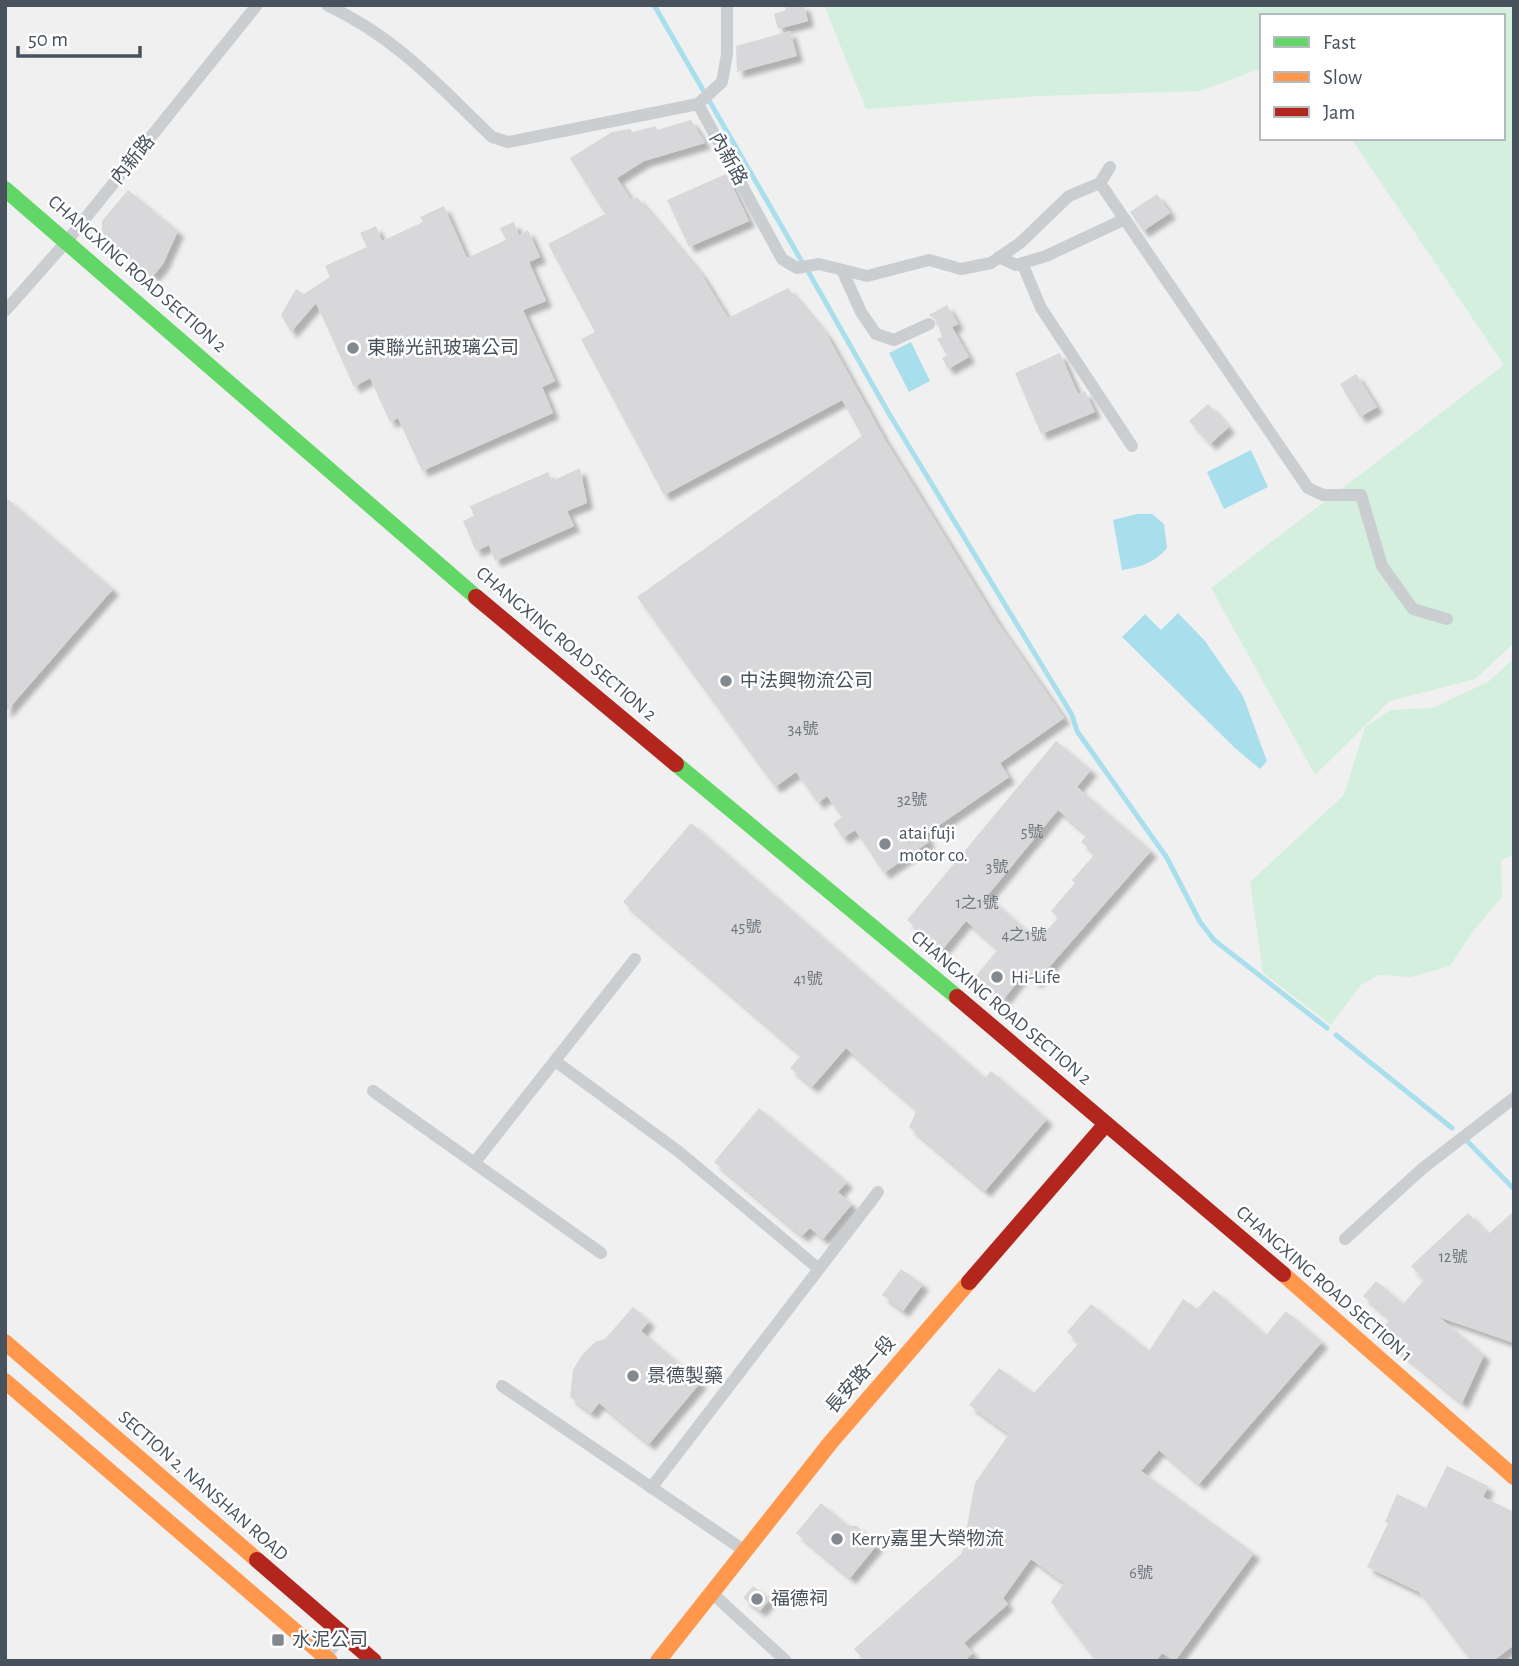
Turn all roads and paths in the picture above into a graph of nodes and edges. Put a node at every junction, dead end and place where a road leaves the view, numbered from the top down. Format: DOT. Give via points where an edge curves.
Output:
graph roads {
  1 [pos="257,5"];
  2 [pos="327,5"];
  3 [pos="727,5"];
  4 [pos="698,104"];
  5 [pos="1110,167"];
  6 [pos="1100,183"];
  7 [pos="5,189"];
  8 [pos="1125,219"];
  9 [pos="67,241"];
  10 [pos="999,257"];
  11 [pos="1022,263"];
  12 [pos="843,272"];
  13 [pos="5,311"];
  14 [pos="929,324"];
  15 [pos="1132,446"];
  16 [pos="1447,619"];
  17 [pos="635,959"];
  18 [pos="555,1060"];
  19 [pos="373,1091"];
  20 [pos="1514,1098"];
  21 [pos="1105,1125"];
  22 [pos="475,1162"];
  23 [pos="878,1192"];
  24 [pos="1345,1239"];
  25 [pos="601,1253"];
  26 [pos="819,1269"];
  27 [pos="5,1342"];
  28 [pos="5,1381"];
  29 [pos="502,1387"];
  30 [pos="1514,1477"];
  31 [pos="651,1488"];
  32 [pos="745,1551"];
  33 [pos="712,1593"];
  34 [pos="342,1634"];
  35 [pos="326,1660"];
  36 [pos="374,1661"];
  37 [pos="658,1661"];
  38 [pos="786,1661"];
  1 -- 9 [label="street, 內新路"];
  2 -- 4 [label="street" via="365,23 401,49 492,137 508,142"];
  3 -- 4 [label="street" via="722,82"];
  4 -- 12 [label="street, 內新路" via="782,259 797,268 819,264"];
  5 -- 6 [label="street"];
  6 -- 8 [label="street"];
  6 -- 10 [label="street, 內新路" via="1069,196"];
  7 -- 9 [label="street, CHANGXING ROAD SECTION 2"];
  8 -- 11 [label="street"];
  8 -- 16 [label="street" via="1308,488 1323,495 1361,495 1382,566 1413,609"];
  9 -- 13 [label="street, 內新路"];
  9 -- 21 [label="street, CHANGXING ROAD SECTION 2" via="512,628 933,975"];
  10 -- 11 [label="street"];
  10 -- 12 [label="street, 內新路" via="961,269 929,260 867,275"];
  11 -- 15 [label="street" via="1041,307"];
  12 -- 14 [label="street" via="876,334 894,340"];
  17 -- 18 [label="street"];
  18 -- 22 [label="street"];
  18 -- 26 [label="street" via="678,1151"];
  19 -- 22 [label="street"];
  20 -- 24 [label="street" via="1423,1168"];
  21 -- 30 [label="street, CHANGXING ROAD SECTION 1" via="1187,1190"];
  21 -- 32 [label="street, 長安路一段" via="831,1442"];
  22 -- 25 [label="street"];
  23 -- 26 [label="street"];
  26 -- 31 [label="street"];
  27 -- 34 [label="street, SECTION 2, NANSHAN ROAD"];
  28 -- 35 [label="street"];
  29 -- 31 [label="street"];
  31 -- 32 [label="street"];
  32 -- 33 [label="street, 長安路一段"];
  33 -- 37 [label="street, 長安路一段"];
  33 -- 38 [label="street"];
  34 -- 35 [label="street"];
  34 -- 36 [label="street, SECTION 2, NANSHAN ROAD"];
}
